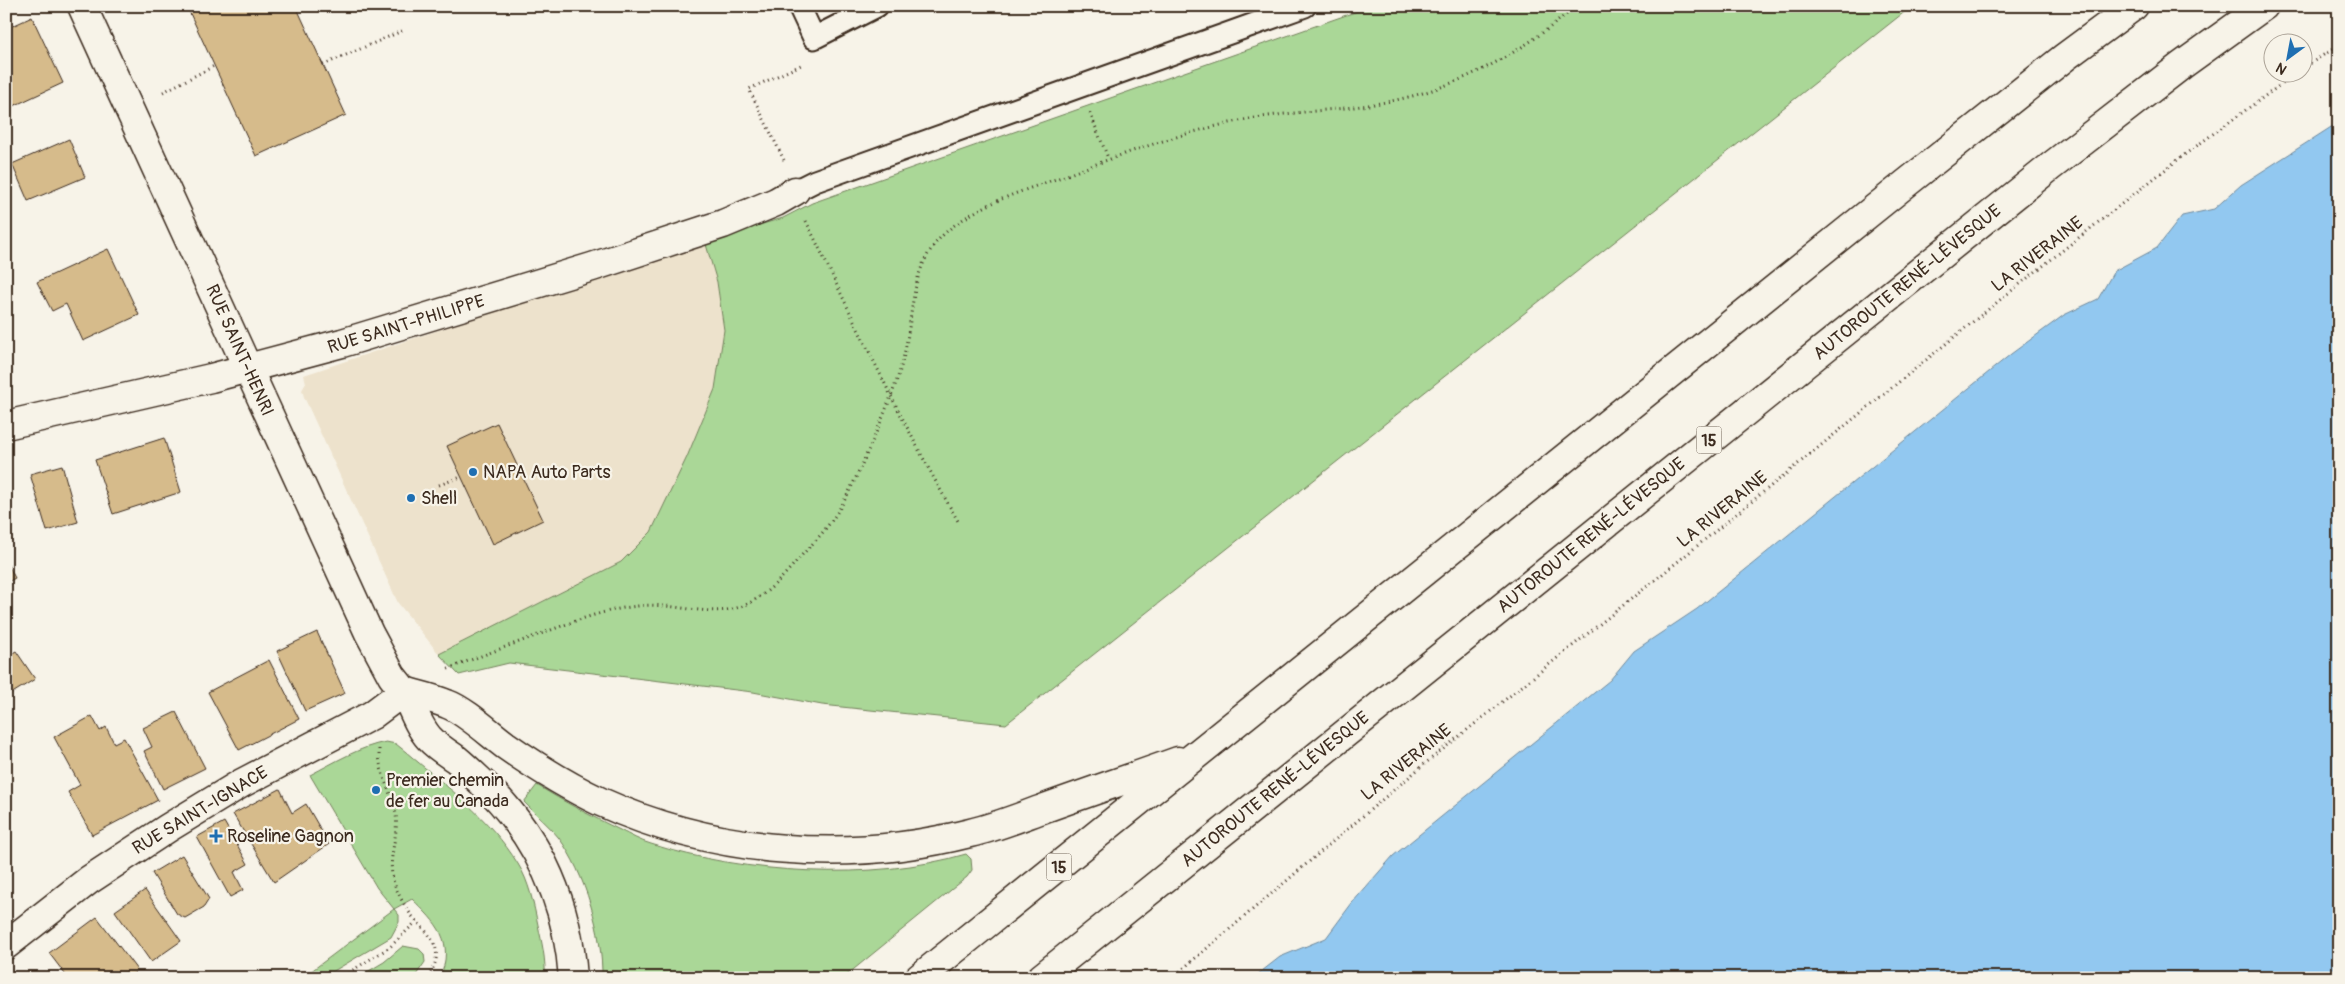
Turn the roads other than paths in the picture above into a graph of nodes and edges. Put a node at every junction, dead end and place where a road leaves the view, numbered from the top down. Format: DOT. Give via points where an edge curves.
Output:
graph roads {
  1 [pos="82,6"];
  2 [pos="799,6"];
  3 [pos="877,6"];
  4 [pos="1305,6"];
  5 [pos="2134,6"];
  6 [pos="2264,6"];
  7 [pos="795,191"];
  8 [pos="248,369"];
  9 [pos="6,425"];
  10 [pos="404,691"];
  11 [pos="1197,754"];
  12 [pos="6,945"];
  13 [pos="573,978"];
  14 [pos="920,978"];
  15 [pos="1041,978"];
  1 -- 8 [label="main road, RUE SAINT-HENRI"];
  2 -- 3 [label="lane" via="814,38"];
  4 -- 7 [label="lane" via="815,180"];
  5 -- 11 [label="main road, 15" via="1919,173"];
  6 -- 15 [label="main road, AUTOROUTE RENÉ-LÉVESQUE / 15" via="2050,167"];
  7 -- 8 [label="main road, RUE SAINT-PHILIPPE" via="723,224 592,267"];
  8 -- 9 [label="main road, RUE SAINT-PHILIPPE"];
  8 -- 10 [label="main road, RUE SAINT-HENRI" via="369,633 392,676"];
  10 -- 11 [label="main road" via="449,704 535,766 627,813 702,836 784,849 866,850 971,833"];
  10 -- 12 [label="main road, RUE SAINT-IGNACE" via="372,714 242,783 176,823 89,880"];
  10 -- 13 [label="main road, RUE SAINT-HENRI" via="428,738 462,764 509,811 538,852 563,913"];
  11 -- 14 [label="main road, 15"];
}
